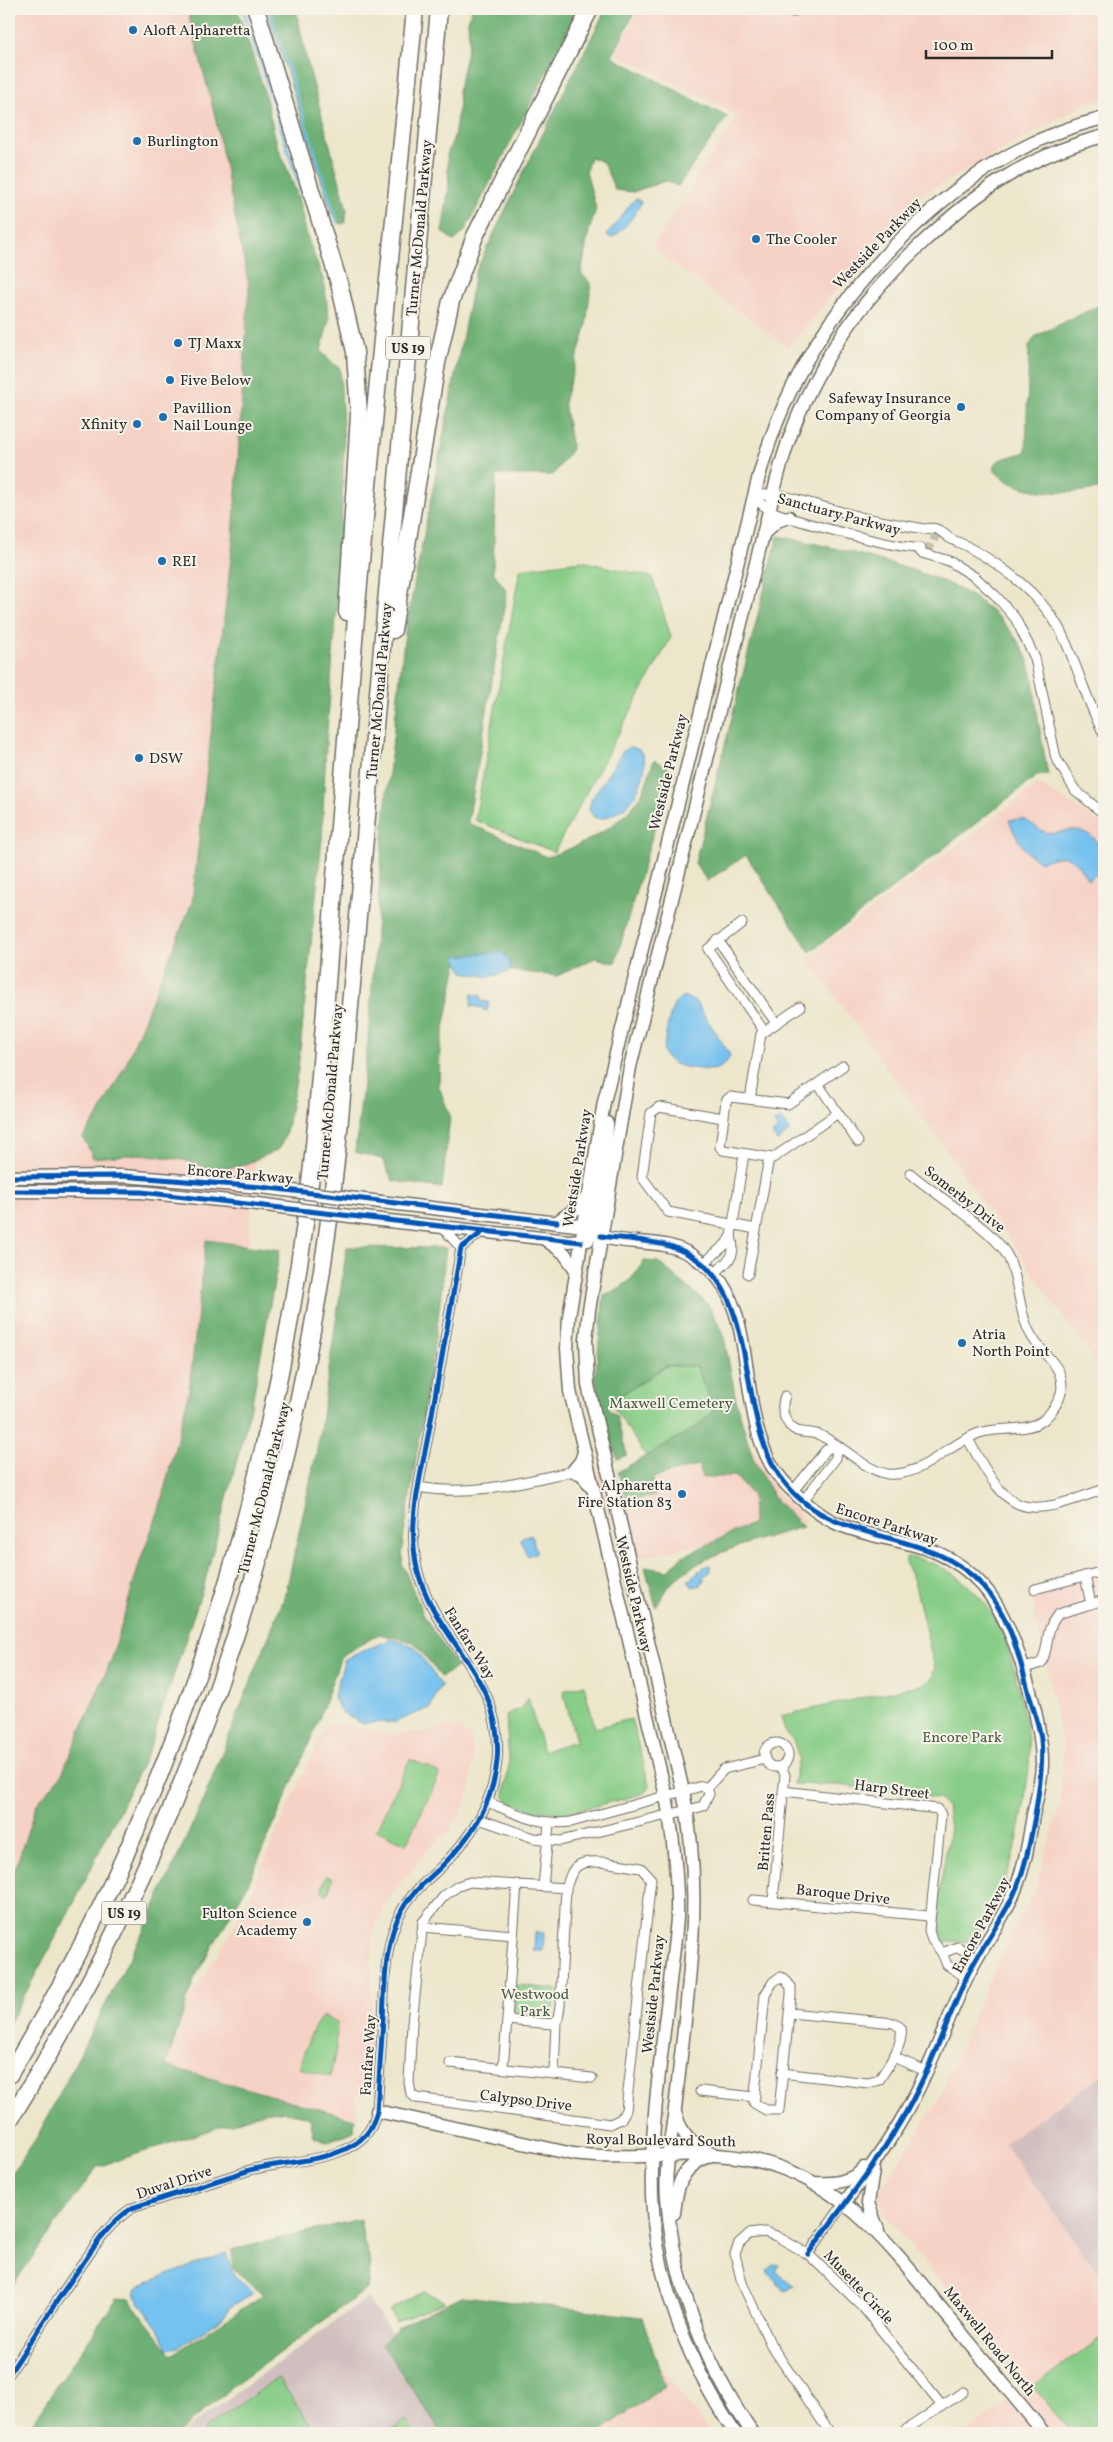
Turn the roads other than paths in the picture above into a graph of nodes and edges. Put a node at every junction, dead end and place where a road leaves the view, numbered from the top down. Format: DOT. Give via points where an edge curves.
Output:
graph roads {
  1 [pos="256,9"];
  2 [pos="415,9"];
  3 [pos="439,9"];
  4 [pos="590,9"];
  5 [pos="1104,118"];
  6 [pos="1104,136"];
  7 [pos="773,493"];
  8 [pos="753,497"];
  9 [pos="769,510"];
  10 [pos="789,516"];
  11 [pos="924,529"];
  12 [pos="763,534"];
  13 [pos="940,537"];
  14 [pos="350,682"];
  15 [pos="379,688"];
  16 [pos="1104,734"];
  17 [pos="1104,814"];
  18 [pos="742,923"];
  19 [pos="718,940"];
  20 [pos="800,1006"];
  21 [pos="776,1023"];
  22 [pos="764,1031"];
  23 [pos="842,1066"];
  24 [pos="818,1084"];
  25 [pos="750,1099"];
  26 [pos="604,1102"];
  27 [pos="838,1114"];
  28 [pos="723,1118"];
  29 [pos="858,1142"];
  30 [pos="744,1154"];
  31 [pos="769,1158"];
  32 [pos="910,1173"];
  33 [pos="9,1177"];
  34 [pos="9,1191"];
  35 [pos="589,1195"];
  36 [pos="557,1222"];
  37 [pos="733,1225"];
  38 [pos="442,1226"];
  39 [pos="584,1226"];
  40 [pos="756,1229"];
  41 [pos="484,1231"];
  42 [pos="601,1236"];
  43 [pos="731,1236"];
  44 [pos="544,1238"];
  45 [pos="581,1242"];
  46 [pos="461,1248"];
  47 [pos="703,1264"];
  48 [pos="576,1270"];
  49 [pos="714,1274"];
  50 [pos="748,1274"];
  51 [pos="785,1396"];
  52 [pos="968,1439"];
  53 [pos="837,1445"];
  54 [pos="584,1452"];
  55 [pos="573,1471"];
  56 [pos="810,1471"];
  57 [pos="820,1478"];
  58 [pos="419,1487"];
  59 [pos="1104,1489"];
  60 [pos="793,1491"];
  61 [pos="594,1494"];
  62 [pos="803,1501"];
  63 [pos="1104,1571"];
  64 [pos="1086,1576"];
  65 [pos="1035,1589"];
  66 [pos="1104,1600"];
  67 [pos="1091,1604"];
  68 [pos="1022,1669"];
  69 [pos="766,1761"];
  70 [pos="781,1766"];
  71 [pos="707,1788"];
  72 [pos="683,1791"];
  73 [pos="783,1791"];
  74 [pos="666,1796"];
  75 [pos="488,1802"];
  76 [pos="687,1809"];
  77 [pos="669,1814"];
  78 [pos="479,1819"];
  79 [pos="550,1824"];
  80 [pos="549,1842"];
  81 [pos="517,1884"];
  82 [pos="543,1886"];
  83 [pos="566,1888"];
  84 [pos="753,1900"];
  85 [pos="773,1900"];
  86 [pos="929,1916"];
  87 [pos="423,1926"];
  88 [pos="513,1935"];
  89 [pos="942,1953"];
  90 [pos="976,1958"];
  91 [pos="967,1978"];
  92 [pos="790,2013"];
  93 [pos="507,2020"];
  94 [pos="556,2022"];
  95 [pos="893,2057"];
  96 [pos="450,2063"];
  97 [pos="503,2068"];
  98 [pos="926,2071"];
  99 [pos="782,2073"];
  100 [pos="554,2074"];
  101 [pos="9,2075"];
  102 [pos="592,2078"];
  103 [pos="700,2091"];
  104 [pos="755,2097"];
  105 [pos="675,2110"];
  106 [pos="377,2111"];
  107 [pos="9,2121"];
  108 [pos="896,2130"];
  109 [pos="652,2154"];
  110 [pos="670,2154"];
  111 [pos="716,2155"];
  112 [pos="874,2163"];
  113 [pos="811,2182"];
  114 [pos="845,2202"];
  115 [pos="880,2235"];
  116 [pos="673,2241"];
  117 [pos="808,2254"];
  118 [pos="912,2270"];
  119 [pos="9,2374"];
  120 [pos="963,2392"];
  121 [pos="942,2406"];
  122 [pos="735,2433"];
  123 [pos="752,2433"];
  124 [pos="830,2433"];
  125 [pos="901,2433"];
  126 [pos="1044,2433"];
  1 -- 14 [label="highway" via="339,283 358,374 359,415 346,608"];
  2 -- 14 [label="highway, Turner McDonald Parkway / US 19"];
  3 -- 15 [label="highway, Turner McDonald Parkway / US 19"];
  4 -- 15 [label="highway" via="475,236 451,301 437,363 402,588"];
  5 -- 8 [label="main road, Westside Parkway" via="1059,131 981,171 933,208 879,261 828,323 797,376 770,438"];
  6 -- 7 [label="main road, Westside Parkway" via="1042,157 990,185 890,273 840,335 819,370 795,421"];
  7 -- 8 [label="street, Sanctuary Parkway"];
  7 -- 9 [label="main road, Westside Parkway"];
  7 -- 11 [label="street, Sanctuary Parkway" via="864,518"];
  8 -- 9 [label="street, Sanctuary Parkway"];
  8 -- 26 [label="main road, Westside Parkway"];
  9 -- 10 [label="street, Sanctuary Parkway"];
  9 -- 12 [label="main road, Westside Parkway"];
  10 -- 12 [label="main road" via="777,521"];
  10 -- 17 [label="street, Sanctuary Parkway" via="856,535 921,548 922,553 938,554 986,586 1015,618 1029,643 1037,665 1056,758 1075,790"];
  11 -- 13 [label="street, Sanctuary Parkway"];
  11 -- 13 [label="street, Sanctuary Parkway" via="942,531"];
  12 -- 42 [label="main road, Westside Parkway" via="630,1067"];
  13 -- 16 [label="street, Sanctuary Parkway" via="979,552 1024,587 1047,611 1067,645"];
  14 -- 101 [label="highway, Turner McDonald Parkway / US 19" via="309,1194 287,1339 258,1473 212,1633 161,1773 84,1940"];
  15 -- 107 [label="highway, Turner McDonald Parkway / US 19" via="330,1215 307,1362 273,1514 232,1650 165,1825 83,1993"];
  18 -- 19 [label="street"];
  19 -- 21 [label="street"];
  19 -- 22 [label="street" via="708,947 708,951"];
  20 -- 21 [label="street"];
  21 -- 22 [label="street"];
  22 -- 25 [label="street" via="760,1038"];
  23 -- 24 [label="street"];
  24 -- 25 [label="street" via="786,1104"];
  24 -- 27 [label="street"];
  25 -- 28 [label="street" via="727,1098"];
  26 -- 35 [label="main road, Westside Parkway"];
  26 -- 42 [label="main road" via="606,1141 595,1215"];
  27 -- 29 [label="street"];
  27 -- 31 [label="street"];
  28 -- 30 [label="street" via="720,1147"];
  28 -- 37 [label="street" via="659,1107 654,1109 641,1174 668,1212"];
  30 -- 31 [label="street"];
  30 -- 37 [label="street"];
  31 -- 40 [label="street"];
  32 -- 52 [label="street, Somerby Drive" via="991,1234 1003,1247 1015,1276 1030,1335 1050,1356 1061,1380 1061,1393 1056,1404 1042,1420 1020,1429 978,1433"];
  33 -- 36 [label="main road, Encore Parkway, bridge" via="122,1176 261,1187"];
  34 -- 38 [label="main road, Encore Parkway, bridge" via="141,1192"];
  35 -- 36 [label="main road" via="574,1211"];
  35 -- 39 [label="main road, Westside Parkway"];
  36 -- 39 [label="main road, Encore Parkway"];
  37 -- 40 [label="street"];
  37 -- 43 [label="street"];
  38 -- 41 [label="main road, Encore Parkway"];
  38 -- 46 [label="street"];
  39 -- 42 [label="main road, Encore Parkway"];
  39 -- 45 [label="main road, Westside Parkway"];
  40 -- 50 [label="street"];
  41 -- 44 [label="main road, Encore Parkway"];
  41 -- 46 [label="street"];
  42 -- 45 [label="main road"];
  42 -- 47 [label="main road, Encore Parkway" via="674,1247"];
  42 -- 72 [label="main road, Westside Parkway" via="587,1325 588,1385"];
  43 -- 47 [label="street"];
  43 -- 49 [label="street" via="732,1256"];
  44 -- 45 [label="main road, Encore Parkway"];
  44 -- 48 [label="main road" via="564,1253"];
  45 -- 48 [label="main road, Westside Parkway"];
  46 -- 58 [label="street, Fanfare Way"];
  47 -- 49 [label="main road, Encore Parkway"];
  48 -- 54 [label="main road, Westside Parkway" via="569,1317 568,1362"];
  49 -- 60 [label="main road, Encore Parkway" via="721,1282 735,1317 758,1430 766,1454 780,1478"];
  51 -- 53 [label="street, Somerby Drive" via="782,1409 794,1430 815,1433"];
  52 -- 53 [label="street, Somerby Drive" via="915,1470 899,1474 876,1470"];
  52 -- 59 [label="street" via="999,1491 1022,1505 1051,1507"];
  53 -- 56 [label="street" via="826,1450"];
  53 -- 57 [label="street" via="836,1458"];
  54 -- 55 [label="main road"];
  54 -- 61 [label="main road, Westside Parkway"];
  55 -- 58 [label="street" via="517,1484 462,1491"];
  55 -- 61 [label="main road" via="582,1474"];
  56 -- 57 [label="street"];
  56 -- 60 [label="street"];
  57 -- 62 [label="street"];
  58 -- 75 [label="street, Fanfare Way" via="413,1542 422,1585 480,1679 494,1715 497,1761"];
  60 -- 62 [label="main road, Encore Parkway"];
  61 -- 74 [label="main road, Westside Parkway"];
  62 -- 68 [label="main road, Encore Parkway" via="836,1523 863,1533 925,1547 964,1569 996,1602 1015,1644"];
  63 -- 64 [label="street"];
  64 -- 65 [label="street"];
  64 -- 67 [label="street"];
  66 -- 67 [label="street"];
  67 -- 68 [label="street" via="1058,1614 1046,1634 1045,1655 1041,1663"];
  68 -- 90 [label="main road, Encore Parkway" via="1041,1737 1042,1766 1017,1886"];
  69 -- 70 [label="street" via="774,1767"];
  69 -- 70 [label="street" via="764,1752 769,1746 780,1744 788,1756"];
  69 -- 71 [label="street" via="724,1769"];
  70 -- 73 [label="street, Britten Pass" via="785,1775"];
  71 -- 72 [label="street" via="702,1786"];
  71 -- 76 [label="street" via="708,1800 703,1806"];
  72 -- 74 [label="street"];
  72 -- 76 [label="main road, Westside Parkway"];
  73 -- 85 [label="street, Britten Pass"];
  73 -- 86 [label="street, Harp Street" via="938,1809 941,1815"];
  74 -- 77 [label="main road, Westside Parkway"];
  74 -- 79 [label="street" via="571,1822"];
  75 -- 78 [label="street, Fanfare Way"];
  75 -- 79 [label="street"];
  76 -- 77 [label="street"];
  76 -- 105 [label="main road, Westside Parkway" via="695,1907"];
  77 -- 80 [label="street" via="570,1840"];
  77 -- 109 [label="main road, Westside Parkway" via="676,1856 677,1918"];
  78 -- 80 [label="street"];
  78 -- 106 [label="street, Fanfare Way" via="465,1842 416,1891 395,1925 385,1988"];
  79 -- 80 [label="street"];
  80 -- 82 [label="street"];
  81 -- 82 [label="street, Calypso Drive"];
  81 -- 87 [label="street, Calypso Drive" via="475,1882 458,1886 444,1896"];
  81 -- 88 [label="street"];
  82 -- 83 [label="street, Calypso Drive"];
  83 -- 87 [label="street, Calypso Drive" via="572,1871 589,1862 642,1868 651,1879 626,2110 621,2119 610,2124 416,2098 411,2094 412,2023"];
  83 -- 94 [label="street" via="560,2006"];
  84 -- 85 [label="street, Baroque Drive"];
  85 -- 86 [label="street, Baroque Drive"];
  86 -- 89 [label="street, Harp Street" via="932,1940"];
  87 -- 88 [label="street"];
  88 -- 93 [label="street"];
  89 -- 90 [label="street" via="958,1947"];
  89 -- 91 [label="street, Harp Street" via="947,1965"];
  90 -- 91 [label="main road, Encore Parkway"];
  91 -- 98 [label="main road, Encore Parkway"];
  92 -- 95 [label="street" via="894,2023 902,2033"];
  92 -- 99 [label="street"];
  92 -- 104 [label="street" via="791,1987 780,1977 766,1995"];
  93 -- 94 [label="street"];
  93 -- 97 [label="street"];
  94 -- 100 [label="street"];
  95 -- 98 [label="street"];
  95 -- 99 [label="street" via="879,2080 868,2083"];
  96 -- 97 [label="street"];
  97 -- 100 [label="street"];
  98 -- 108 [label="main road, Encore Parkway"];
  99 -- 104 [label="street" via="779,2110 766,2110 754,2103"];
  100 -- 102 [label="street"];
  103 -- 104 [label="street"];
  105 -- 110 [label="main road, Westside Parkway"];
  105 -- 111 [label="main road" via="691,2142"];
  106 -- 109 [label="main road, Royal Boulevard South" via="573,2154"];
  106 -- 119 [label="street, Duval Drive" via="366,2134 335,2154 250,2170 132,2208 121,2215 63,2291"];
  108 -- 112 [label="main road, Encore Parkway"];
  108 -- 113 [label="main road" via="860,2173 852,2178"];
  109 -- 110 [label="main road, Royal Boulevard South"];
  109 -- 122 [label="main road, Westside Parkway" via="655,2225 677,2318 705,2385"];
  110 -- 111 [label="main road, Royal Boulevard South"];
  110 -- 116 [label="main road, Westside Parkway" via="667,2197"];
  111 -- 113 [label="main road, Royal Boulevard South" via="761,2162"];
  111 -- 116 [label="main road" via="696,2162 679,2182"];
  112 -- 114 [label="main road, Encore Parkway"];
  112 -- 115 [label="main road" via="868,2203"];
  113 -- 114 [label="main road, Royal Boulevard South"];
  114 -- 115 [label="main road, Royal Boulevard South"];
  114 -- 117 [label="street"];
  115 -- 118 [label="main road, Royal Boulevard South"];
  116 -- 123 [label="main road, Westside Parkway" via="700,2337 718,2378"];
  117 -- 121 [label="street, Musette Circle" via="862,2306"];
  117 -- 124 [label="street, Musette Circle" via="765,2232 749,2234 739,2243 735,2254 742,2283 771,2346"];
  118 -- 126 [label="main road, Maxwell Road North"];
  120 -- 121 [label="street"];
  121 -- 125 [label="street"];
}
